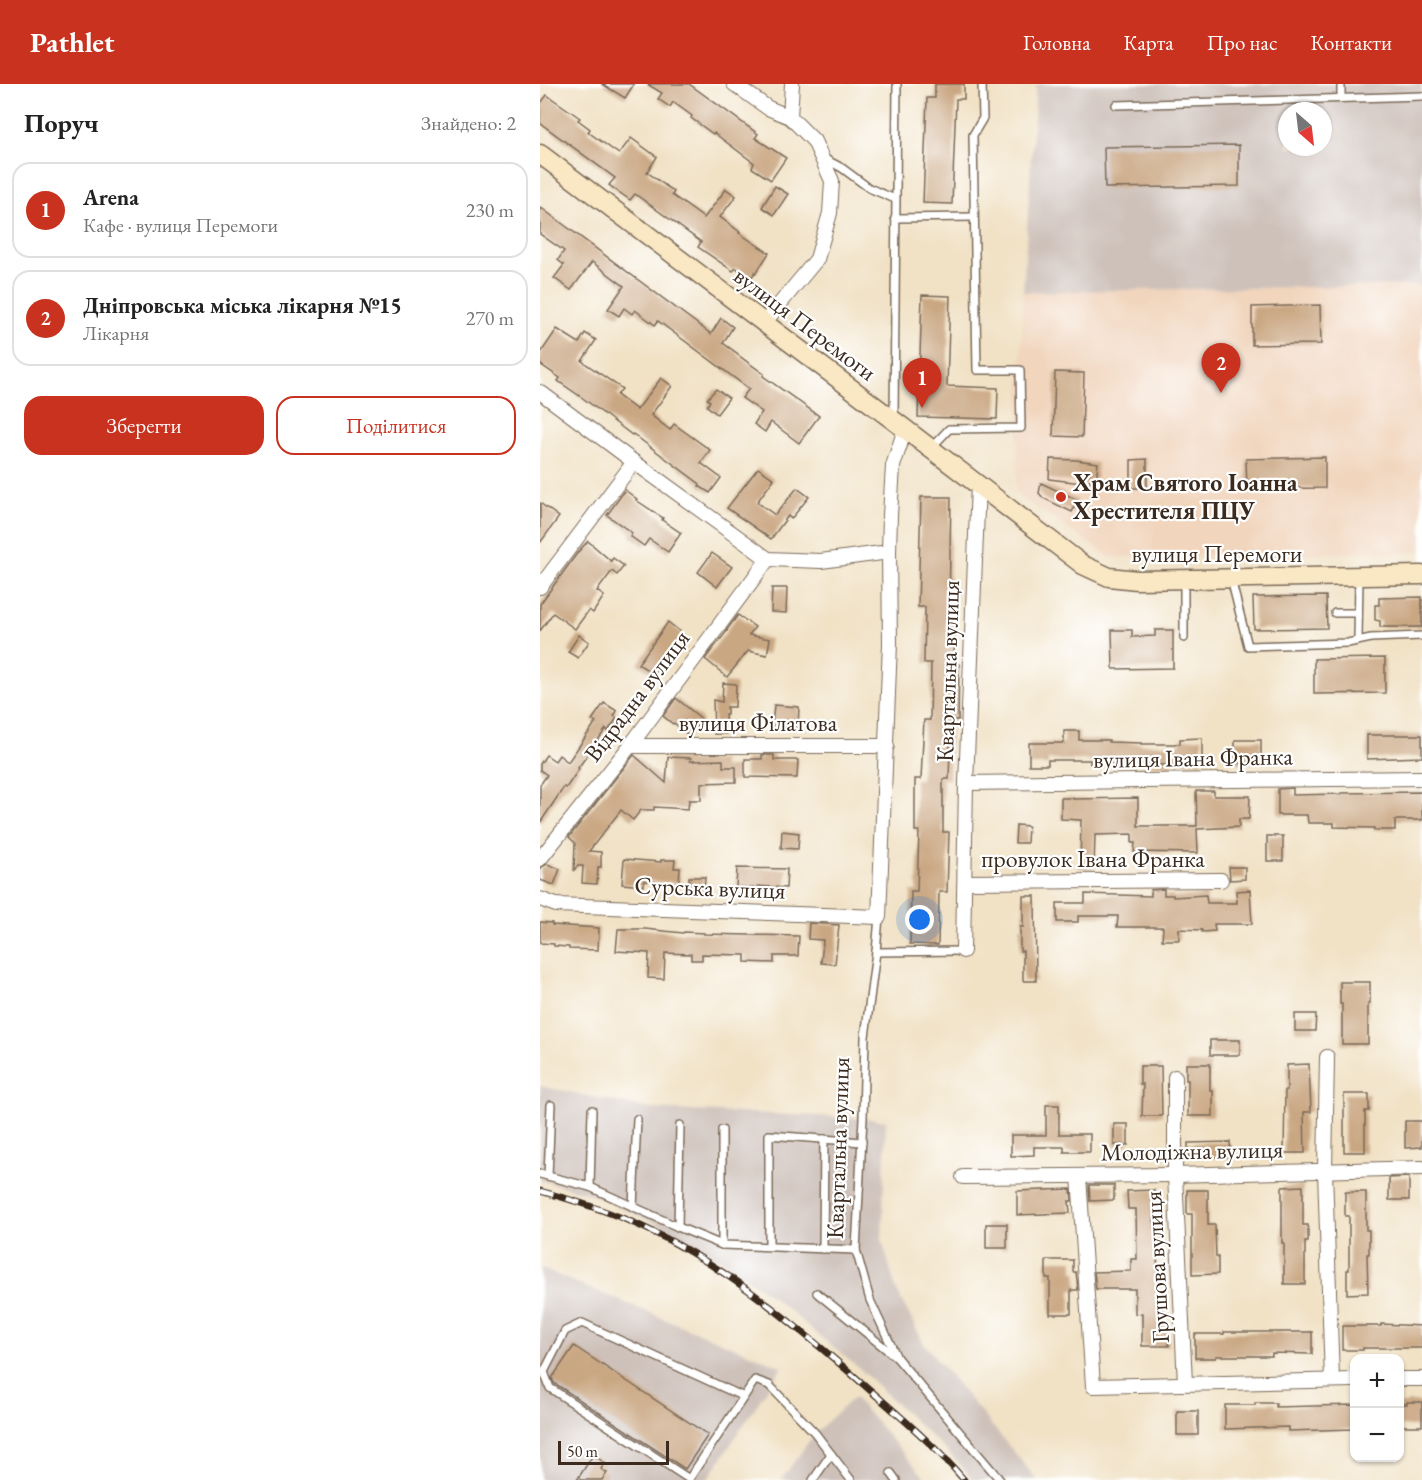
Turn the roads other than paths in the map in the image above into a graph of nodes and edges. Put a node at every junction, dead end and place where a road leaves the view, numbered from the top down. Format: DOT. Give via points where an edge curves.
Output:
graph roads {
  1 [pos="734,84"];
  2 [pos="792,84"];
  3 [pos="897,84"];
  4 [pos="982,84"];
  5 [pos="1341,84"];
  6 [pos="1422,96"];
  7 [pos="1341,98"];
  8 [pos="1116,105"];
  9 [pos="790,117"];
  10 [pos="540,154"];
  11 [pos="821,158"];
  12 [pos="895,199"];
  13 [pos="974,217"];
  14 [pos="895,218"];
  15 [pos="764,323"];
  16 [pos="540,392"];
  17 [pos="899,424"];
  18 [pos="930,448"];
  19 [pos="634,462"];
  20 [pos="978,485"];
  21 [pos="889,552"];
  22 [pos="768,559"];
  23 [pos="1422,575"];
  24 [pos="1359,576"];
  25 [pos="1231,579"];
  26 [pos="1184,580"];
  27 [pos="540,587"];
  28 [pos="1335,613"];
  29 [pos="1358,613"];
  30 [pos="1422,636"];
  31 [pos="1184,638"];
  32 [pos="1358,640"];
  33 [pos="630,746"];
  34 [pos="887,746"];
  35 [pos="1422,778"];
  36 [pos="966,783"];
  37 [pos="540,859"];
  38 [pos="1221,880"];
  39 [pos="965,882"];
  40 [pos="540,899"];
  41 [pos="879,917"];
  42 [pos="963,951"];
  43 [pos="876,952"];
  44 [pos="1327,1057"];
  45 [pos="1175,1077"];
  46 [pos="551,1105"];
  47 [pos="592,1110"];
  48 [pos="637,1119"];
  49 [pos="680,1125"];
  50 [pos="722,1130"];
  51 [pos="824,1139"];
  52 [pos="862,1142"];
  53 [pos="1422,1168"];
  54 [pos="1325,1171"];
  55 [pos="544,1175"];
  56 [pos="1176,1175"];
  57 [pos="1079,1176"];
  58 [pos="963,1177"];
  59 [pos="590,1187"];
  60 [pos="633,1207"];
  61 [pos="678,1227"];
  62 [pos="722,1245"];
  63 [pos="769,1246"];
  64 [pos="823,1248"];
  65 [pos="856,1250"];
  66 [pos="817,1293"];
  67 [pos="897,1358"];
  68 [pos="1422,1378"];
  69 [pos="1404,1379"];
  70 [pos="1332,1380"];
  71 [pos="1350,1380"];
  72 [pos="1185,1383"];
  73 [pos="744,1397"];
  74 [pos="831,1454"];
  75 [pos="891,1473"];
  76 [pos="813,1480"];
  77 [pos="851,1480"];
  78 [pos="896,1480"];
  79 [pos="1000,1480"];
  1 -- 9 [label="street" via="768,108"];
  2 -- 9 [label="street"];
  3 -- 12 [label="lane, Квартальна вулиця"];
  4 -- 13 [label="lane" via="983,118 973,135"];
  5 -- 7 [label="lane"];
  6 -- 7 [label="lane"];
  7 -- 8 [label="lane"];
  9 -- 11 [label="street" via="814,141"];
  10 -- 15 [label="street, вулиця Перемоги"];
  11 -- 12 [label="lane" via="868,188"];
  11 -- 15 [label="street" via="832,182 830,213 817,259"];
  12 -- 14 [label="lane, Квартальна вулиця"];
  13 -- 14 [label="lane"];
  13 -- 18 [label="lane" via="976,370 1020,370 1021,428 949,429"];
  14 -- 17 [label="lane, Квартальна вулиця"];
  15 -- 17 [label="street, вулиця Перемоги"];
  16 -- 19 [label="street"];
  17 -- 18 [label="street, вулиця Перемоги"];
  17 -- 21 [label="street, Квартальна вулиця"];
  18 -- 20 [label="street, вулиця Перемоги"];
  19 -- 22 [label="street"];
  19 -- 27 [label="street"];
  20 -- 26 [label="street, вулиця Перемоги" via="1083,565 1109,577"];
  20 -- 36 [label="street, Квартальна вулиця"];
  21 -- 22 [label="street" via="821,561"];
  21 -- 34 [label="street, Квартальна вулиця"];
  22 -- 33 [label="street, Відрадна вулиця"];
  23 -- 24 [label="street, вулиця Перемоги"];
  24 -- 25 [label="street, вулиця Перемоги"];
  24 -- 29 [label="lane"];
  25 -- 26 [label="street, вулиця Перемоги"];
  25 -- 32 [label="lane" via="1248,646"];
  26 -- 31 [label="lane"];
  28 -- 29 [label="lane"];
  29 -- 32 [label="lane"];
  30 -- 32 [label="lane"];
  33 -- 34 [label="street, вулиця Філатова"];
  33 -- 37 [label="street, Відрадна вулиця"];
  34 -- 41 [label="street, Квартальна вулиця"];
  35 -- 36 [label="street, вулиця Івана Франка"];
  36 -- 39 [label="street, Квартальна вулиця"];
  38 -- 39 [label="street, провулок Івана Франка"];
  39 -- 42 [label="street, Квартальна вулиця"];
  40 -- 41 [label="street, Сурська вулиця" via="556,906"];
  41 -- 43 [label="lane, Квартальна вулиця"];
  42 -- 43 [label="lane, Квартальна вулиця"];
  43 -- 52 [label="lane, Квартальна вулиця" via="864,1037"];
  44 -- 54 [label="street"];
  45 -- 56 [label="street, Грушова вулиця"];
  46 -- 55 [label="lane"];
  47 -- 59 [label="lane"];
  48 -- 60 [label="lane"];
  49 -- 61 [label="lane"];
  50 -- 62 [label="lane"];
  51 -- 52 [label="lane"];
  51 -- 63 [label="lane" via="769,1135"];
  51 -- 64 [label="lane"];
  52 -- 65 [label="lane, Квартальна вулиця"];
  53 -- 54 [label="street, Молодіжна вулиця"];
  54 -- 56 [label="street, Молодіжна вулиця"];
  54 -- 70 [label="street"];
  55 -- 59 [label="lane"];
  56 -- 57 [label="street, Молодіжна вулиця"];
  56 -- 72 [label="street, Грушова вулиця"];
  57 -- 58 [label="street, Молодіжна вулиця"];
  57 -- 72 [label="street" via="1094,1386"];
  59 -- 60 [label="lane"];
  60 -- 61 [label="lane"];
  61 -- 62 [label="lane"];
  62 -- 63 [label="lane"];
  63 -- 64 [label="lane"];
  64 -- 65 [label="lane"];
  65 -- 67 [label="lane, Квартальна вулиця" via="870,1300"];
  66 -- 67 [label="lane"];
  67 -- 79 [label="lane, Квартальна вулиця"];
  68 -- 69 [label="street"];
  70 -- 71 [label="street"];
  70 -- 72 [label="street"];
  73 -- 73 [label="lane" via="689,1479 550,1388 544,1372 565,1331 582,1323"];
  73 -- 74 [label="lane" via="755,1380 769,1385"];
  74 -- 76 [label="lane"];
  74 -- 77 [label="lane"];
  75 -- 78 [label="lane"];
}
